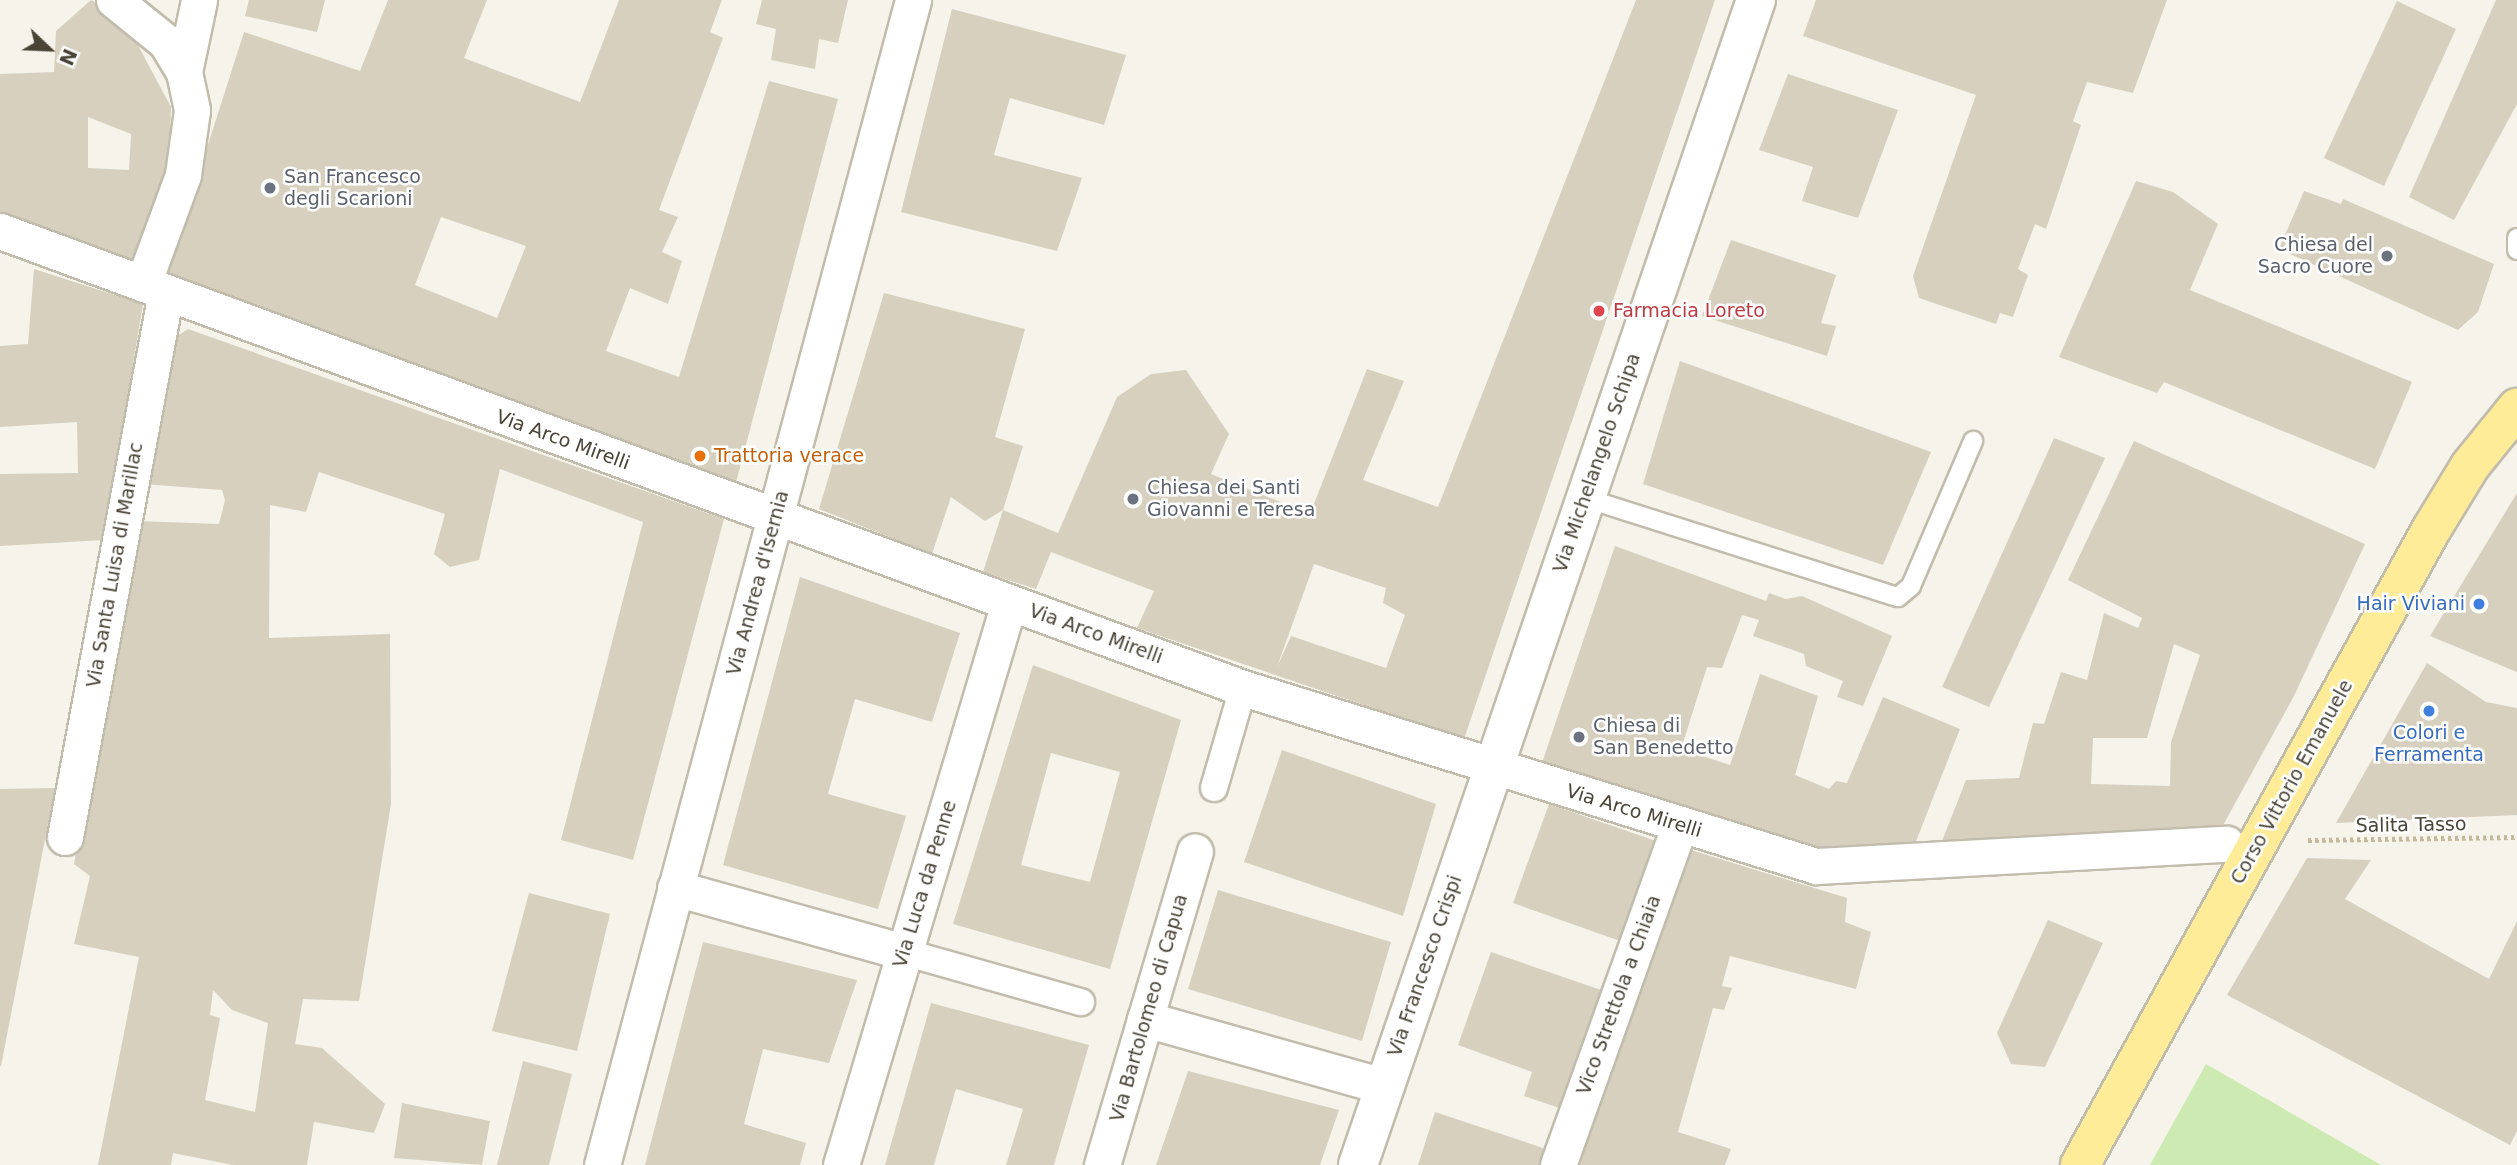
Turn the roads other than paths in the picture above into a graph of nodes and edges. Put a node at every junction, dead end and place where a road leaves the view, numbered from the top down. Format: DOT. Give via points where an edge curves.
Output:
graph roads {
  1 [pos="114,0"];
  2 [pos="199,0"];
  3 [pos="913,0"];
  4 [pos="1756,0"];
  5 [pos="184,72"];
  6 [pos="0,231"];
  7 [pos="2517,238"];
  8 [pos="2517,250"];
  9 [pos="154,288"];
  10 [pos="2517,408"];
  11 [pos="1973,440"];
  12 [pos="1585,498"];
  13 [pos="775,518"];
  14 [pos="1009,603"];
  15 [pos="1243,688"];
  16 [pos="1492,767"];
  17 [pos="1214,788"];
  18 [pos="1680,825"];
  19 [pos="65,837"];
  20 [pos="2226,844"];
  21 [pos="1195,852"];
  22 [pos="676,888"];
  23 [pos="904,952"];
  24 [pos="1081,1002"];
  25 [pos="1146,1020"];
  26 [pos="1384,1086"];
  27 [pos="602,1165"];
  28 [pos="841,1165"];
  29 [pos="1102,1165"];
  30 [pos="1358,1165"];
  31 [pos="1558,1165"];
  32 [pos="2080,1165"];
  1 -- 5 [label="street" via="153,28"];
  2 -- 5 [label="street"];
  3 -- 13 [label="street, Via Andrea d'Isernia"];
  4 -- 12 [label="street, Via Michelangelo Schipa"];
  5 -- 9 [label="street, Via Santa Luisa di Marillac" via="192,110 183,175"];
  6 -- 9 [label="street, Via Arco Mirelli"];
  7 -- 8 [label="lane"];
  9 -- 13 [label="street, Via Arco Mirelli"];
  9 -- 19 [label="street, Via Santa Luisa di Marillac"];
  10 -- 32 [label="main road, Corso Vittorio Emanuele" via="2470,466 2431,530"];
  11 -- 12 [label="lane" via="1911,586 1898,597"];
  12 -- 16 [label="street, Via Michelangelo Schipa"];
  13 -- 14 [label="street, Via Arco Mirelli"];
  13 -- 22 [label="street, Via Andrea d'Isernia"];
  14 -- 15 [label="street, Via Arco Mirelli"];
  14 -- 23 [label="street, Via Luca da Penne"];
  15 -- 16 [label="street, Via Arco Mirelli"];
  15 -- 17 [label="street"];
  16 -- 18 [label="street, Via Arco Mirelli"];
  16 -- 26 [label="street, Via Francesco Crispi"];
  18 -- 20 [label="street, Via Arco Mirelli" via="1840,868"];
  18 -- 31 [label="street, Vico Strettola a Chiaia"];
  21 -- 25 [label="street, Via Bartolomeo di Capua"];
  22 -- 23 [label="street"];
  22 -- 27 [label="street, Via Andrea d'Isernia"];
  23 -- 24 [label="street"];
  23 -- 28 [label="street, Via Luca da Penne"];
  25 -- 26 [label="street"];
  25 -- 29 [label="street, Via Bartolomeo di Capua"];
  26 -- 30 [label="street, Via Francesco Crispi"];
}
